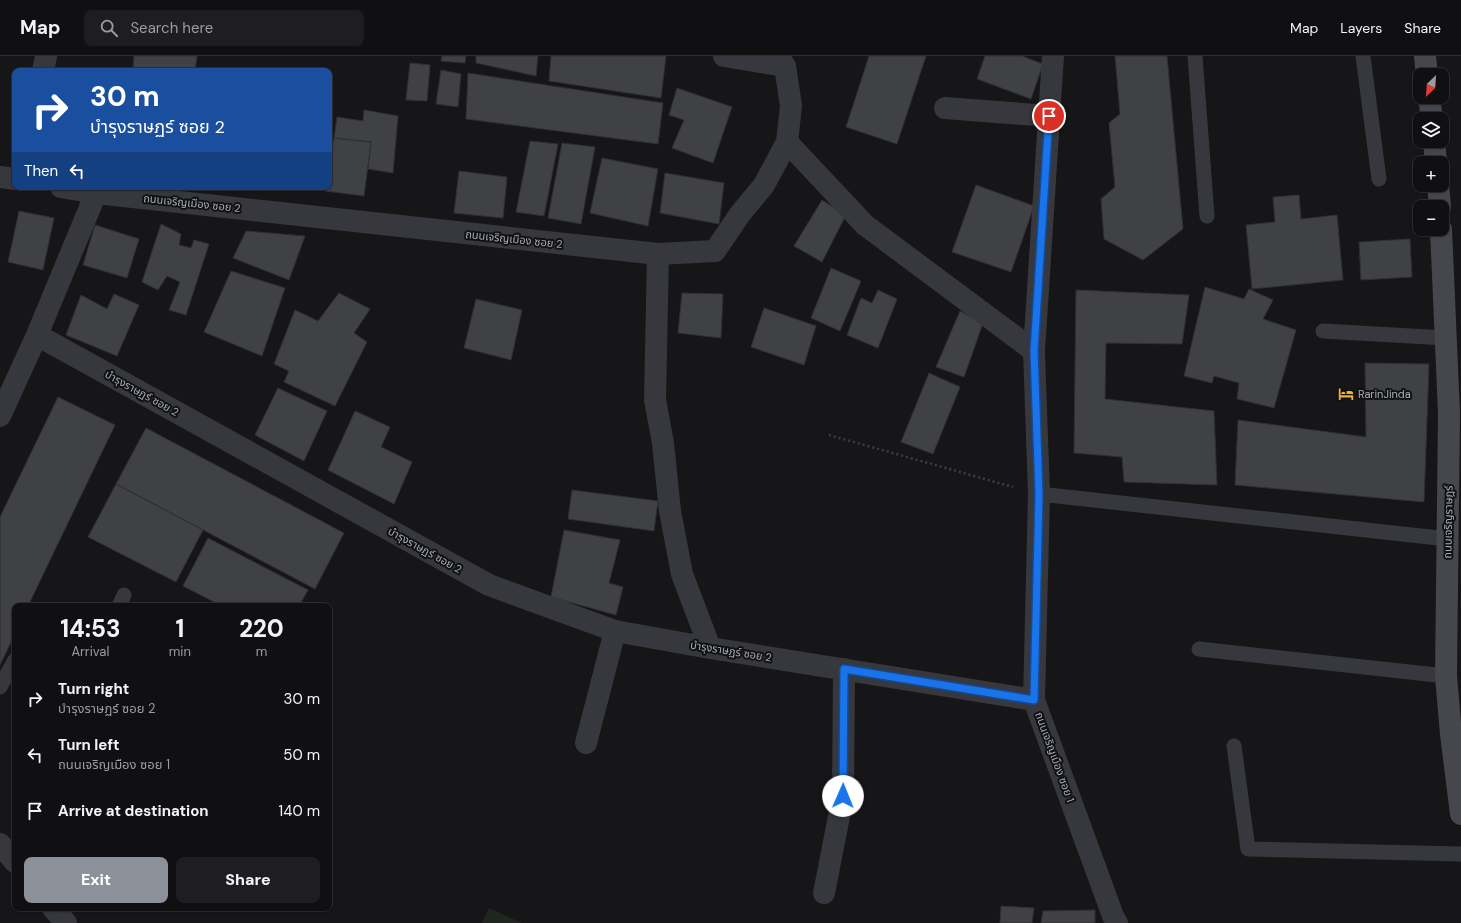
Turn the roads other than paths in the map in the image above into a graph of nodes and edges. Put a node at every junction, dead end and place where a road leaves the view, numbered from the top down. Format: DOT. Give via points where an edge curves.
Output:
graph roads {
  1 [pos="46,56"];
  2 [pos="724,56"];
  3 [pos="1053,56"];
  4 [pos="1195,56"];
  5 [pos="1363,56"];
  6 [pos="1425,56"];
  7 [pos="782,61"];
  8 [pos="44,68"];
  9 [pos="1426,68"];
  10 [pos="946,108"];
  11 [pos="1049,116"];
  12 [pos="787,142"];
  13 [pos="0,177"];
  14 [pos="12,179"];
  15 [pos="1379,179"];
  16 [pos="78,190"];
  17 [pos="96,193"];
  18 [pos="1208,216"];
  19 [pos="1441,236"];
  20 [pos="658,254"];
  21 [pos="1323,331"];
  22 [pos="37,335"];
  23 [pos="1446,338"];
  24 [pos="1034,351"];
  25 [pos="4,396"];
  26 [pos="0,416"];
  27 [pos="1039,494"];
  28 [pos="1448,539"];
  29 [pos="615,631"];
  30 [pos="710,648"];
  31 [pos="1199,649"];
  32 [pos="12,665"];
  33 [pos="844,669"];
  34 [pos="1446,676"];
  35 [pos="0,687"];
  36 [pos="1034,700"];
  37 [pos="586,743"];
  38 [pos="1234,746"];
  39 [pos="1461,814"];
  40 [pos="0,844"];
  41 [pos="1461,854"];
  42 [pos="12,858"];
  43 [pos="824,893"];
  44 [pos="56,911"];
  45 [pos="66,923"];
  46 [pos="1117,923"];
  1 -- 8 [label="street"];
  2 -- 7 [label="street"];
  3 -- 11 [label="street, ถนนเจริญเมือง ซอย 1"];
  4 -- 18 [label="lane"];
  5 -- 15 [label="lane"];
  6 -- 9 [label="main road"];
  7 -- 12 [label="street, ถนนเจริญเมือง ซอย 2" via="791,106"];
  10 -- 11 [label="street"];
  11 -- 24 [label="street, ถนนเจริญเมือง ซอย 1"];
  12 -- 20 [label="street, ถนนเจริญเมือง ซอย 2" via="764,185 715,251"];
  12 -- 24 [label="street" via="866,225"];
  13 -- 14 [label="street"];
  16 -- 17 [label="street"];
  17 -- 20 [label="street, ถนนเจริญเมือง ซอย 2"];
  17 -- 22 [label="street"];
  19 -- 23 [label="main road, ถนนเจริญราษฎร์"];
  20 -- 30 [label="street" via="655,400 663,443 670,512 682,574"];
  21 -- 23 [label="lane"];
  22 -- 25 [label="street"];
  22 -- 29 [label="street, บำรุงราษฏร์ ซอย 2" via="489,585"];
  23 -- 28 [label="main road, ถนนเจริญราษฎร์" via="1449,413"];
  24 -- 27 [label="street, ถนนเจริญเมือง ซอย 1"];
  25 -- 26 [label="street"];
  27 -- 28 [label="lane"];
  27 -- 36 [label="street, ถนนเจริญเมือง ซอย 1"];
  28 -- 34 [label="main road, ถนนเจริญราษฎร์"];
  29 -- 30 [label="street, บำรุงราษฏร์ ซอย 2"];
  29 -- 37 [label="street"];
  30 -- 33 [label="street, บำรุงราษฏร์ ซอย 2"];
  31 -- 34 [label="lane"];
  32 -- 35 [label="lane"];
  33 -- 36 [label="street, บำรุงราษฏร์ ซอย 2"];
  33 -- 43 [label="street" via="843,796"];
  34 -- 39 [label="main road, ถนนเจริญราษฎร์"];
  36 -- 46 [label="street, ถนนเจริญเมือง ซอย 1"];
  38 -- 41 [label="lane" via="1248,849"];
  40 -- 42 [label="street"];
  44 -- 45 [label="street"];
}
